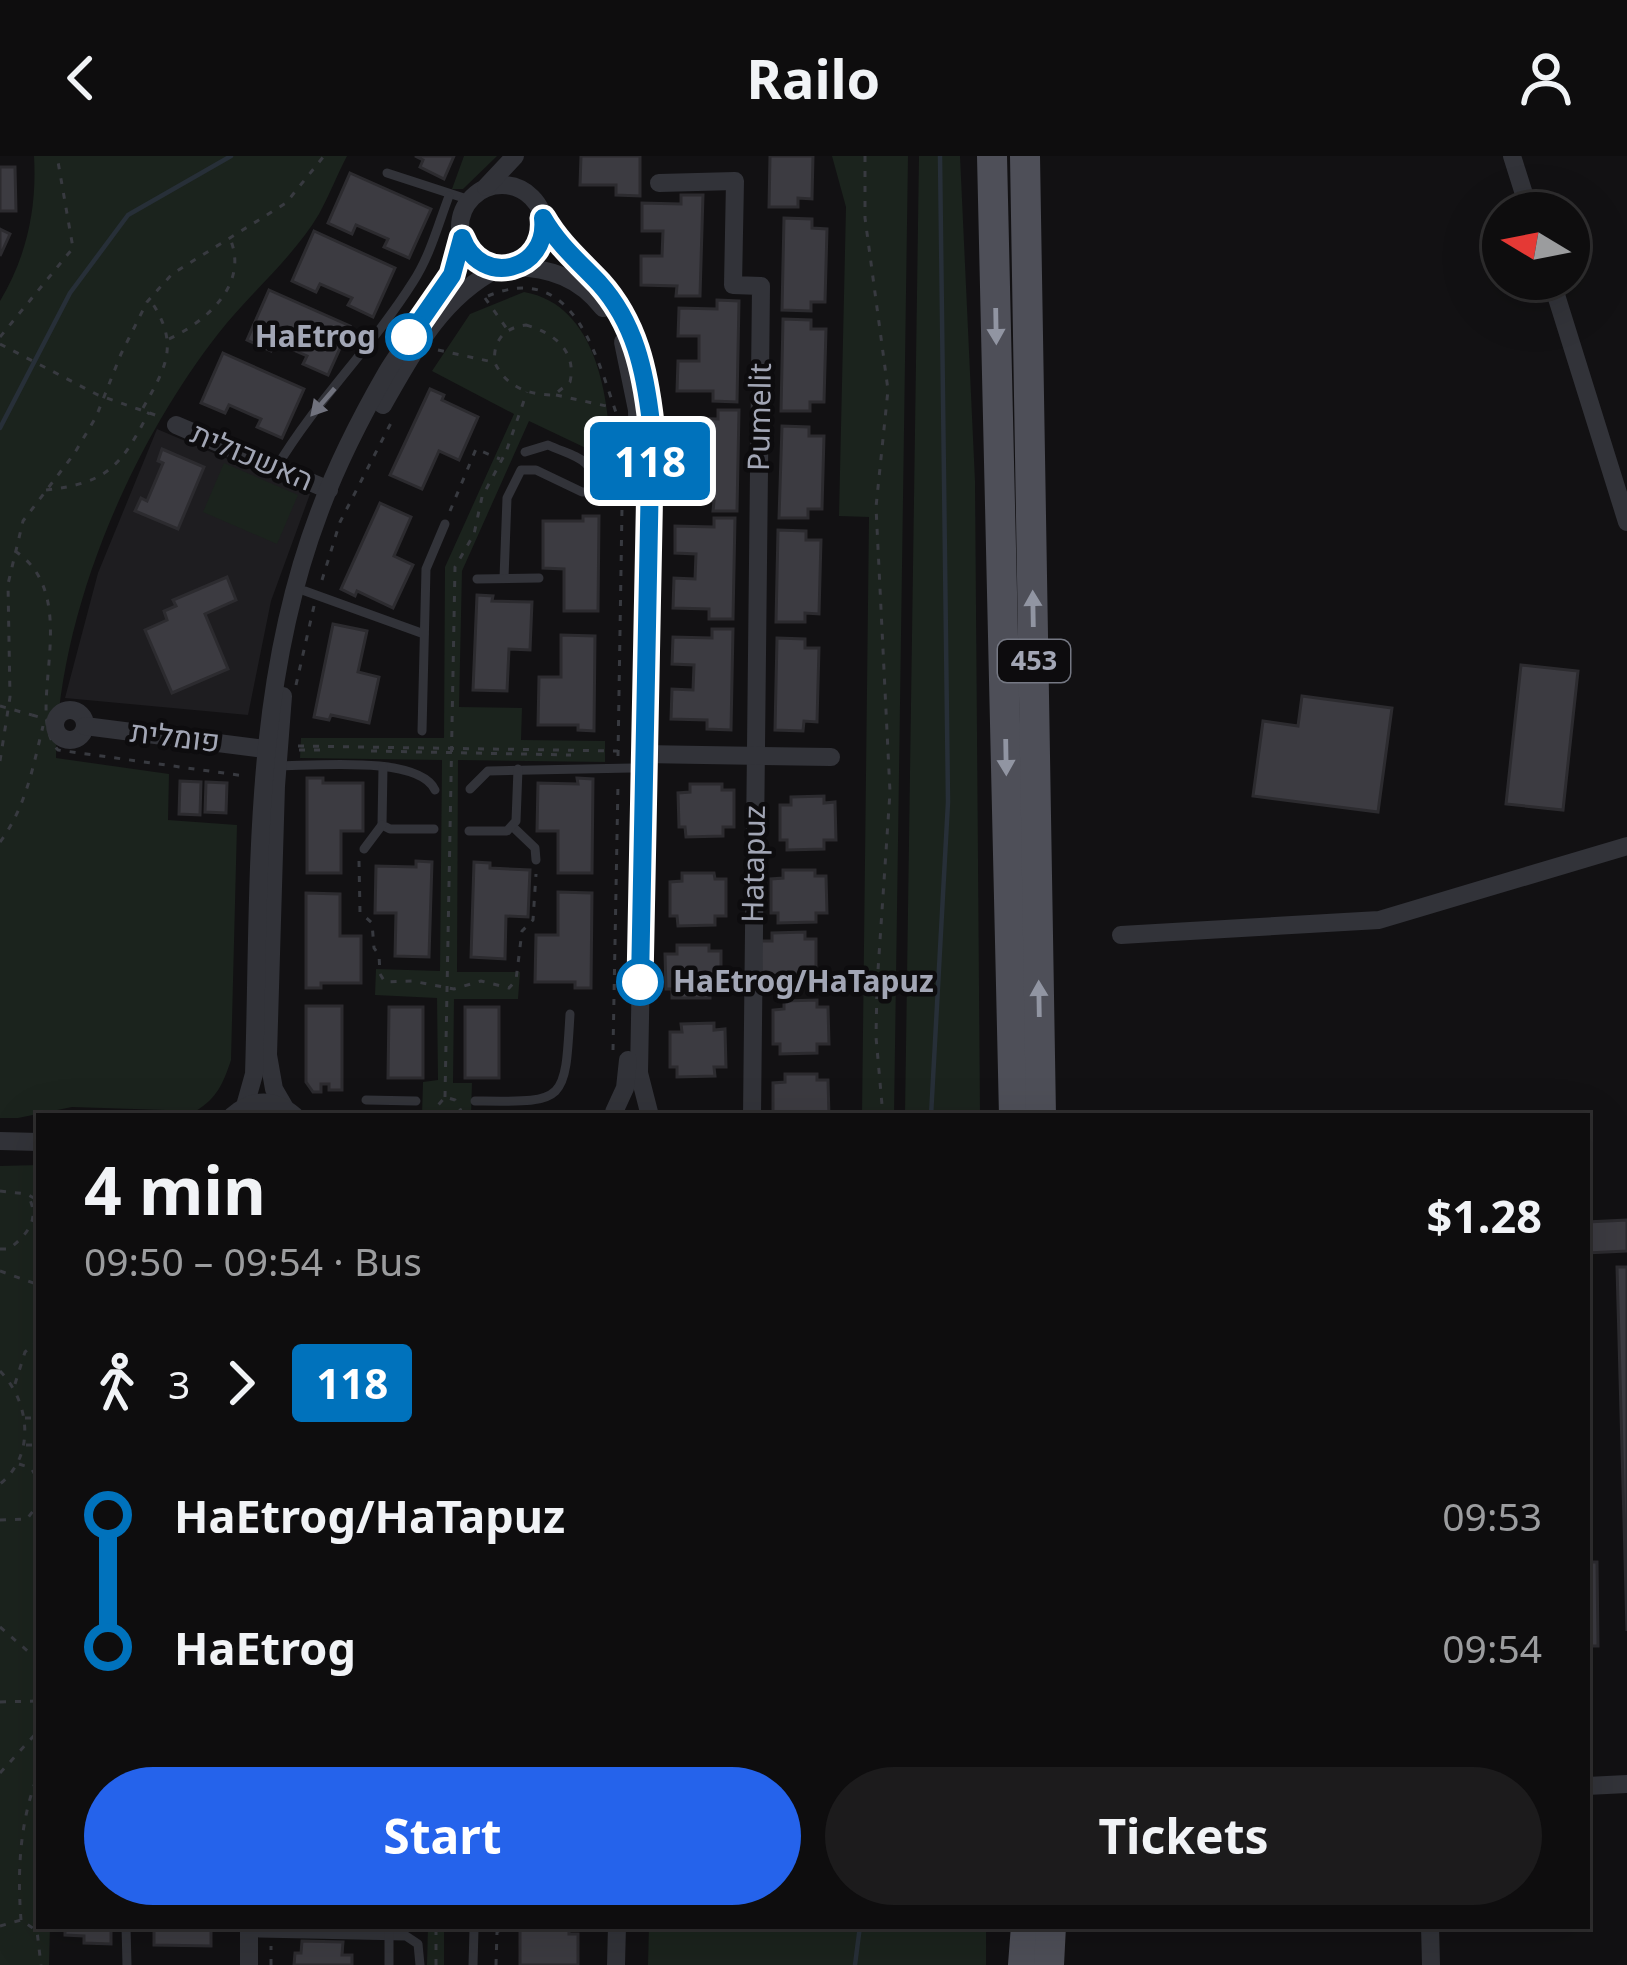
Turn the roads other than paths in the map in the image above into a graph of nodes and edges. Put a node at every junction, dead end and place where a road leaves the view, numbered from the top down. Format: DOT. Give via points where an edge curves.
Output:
graph roads {
  1 [pos="519,156"];
  2 [pos="992,156"];
  3 [pos="1025,156"];
  4 [pos="1512,156"];
  5 [pos="387,173"];
  6 [pos="659,183"];
  7 [pos="1523,192"];
  8 [pos="478,194"];
  9 [pos="531,195"];
  10 [pos="448,196"];
  11 [pos="543,218"];
  12 [pos="462,238"];
  13 [pos="505,268"];
  14 [pos="1558,300"];
  15 [pos="176,424"];
  16 [pos="525,452"];
  17 [pos="276,468"];
  18 [pos="328,490"];
  19 [pos="597,492"];
  20 [pos="630,492"];
  21 [pos="446,521"];
  22 [pos="1627,522"];
  23 [pos="504,578"];
  24 [pos="538,578"];
  25 [pos="477,579"];
  26 [pos="311,594"];
  27 [pos="424,634"];
  28 [pos="51,720"];
  29 [pos="422,731"];
  30 [pos="755,756"];
  31 [pos="830,757"];
  32 [pos="272,758"];
  33 [pos="628,758"];
  34 [pos="383,767"];
  35 [pos="518,769"];
  36 [pos="470,789"];
  37 [pos="435,790"];
  38 [pos="382,825"];
  39 [pos="512,826"];
  40 [pos="434,829"];
  41 [pos="469,830"];
  42 [pos="1627,846"];
  43 [pos="364,849"];
  44 [pos="536,860"];
  45 [pos="1121,935"];
  46 [pos="570,1014"];
  47 [pos="366,1100"];
  48 [pos="395,1100"];
  49 [pos="416,1101"];
  50 [pos="475,1101"];
  51 [pos="496,1101"];
  52 [pos="239,1111"];
  53 [pos="290,1112"];
  54 [pos="394,1113"];
  55 [pos="495,1113"];
  56 [pos="610,1113"];
  57 [pos="648,1113"];
  58 [pos="752,1113"];
  59 [pos="1014,1113"];
  60 [pos="1041,1113"];
  61 [pos="0,1141"];
  62 [pos="36,1142"];
  63 [pos="1627,1784"];
  64 [pos="1590,1786"];
  65 [pos="126,1929"];
  66 [pos="256,1929"];
  67 [pos="256,1929"];
  68 [pos="300,1929"];
  69 [pos="617,1929"];
  70 [pos="629,1929"];
  71 [pos="1026,1929"];
  72 [pos="1051,1929"];
  73 [pos="1430,1929"];
  74 [pos="474,1930"];
  75 [pos="389,1931"];
  76 [pos="127,1965"];
  77 [pos="249,1965"];
  78 [pos="259,1965"];
  79 [pos="389,1965"];
  80 [pos="420,1965"];
  81 [pos="473,1965"];
  82 [pos="616,1965"];
  83 [pos="629,1965"];
  84 [pos="1023,1965"];
  85 [pos="1048,1965"];
  86 [pos="1431,1965"];
  1 -- 8 [label="street"];
  1 -- 9 [label="street"];
  2 -- 59 [label="main road, 453, one-way"];
  60 -- 3 [label="main road, 453, one-way"];
  4 -- 7 [label="street"];
  5 -- 10 [label="lane"];
  6 -- 30 [label="street, Pumelit" via="735,181 733,285 761,286"];
  8 -- 9 [label="street" via="504,184"];
  8 -- 10 [label="lane"];
  8 -- 12 [label="street" via="461,217"];
  9 -- 11 [label="street"];
  10 -- 17 [label="lane, one-way" via="415,280"];
  11 -- 13 [label="street" via="540,246"];
  11 -- 33 [label="street" via="624,319 646,384 651,423"];
  12 -- 13 [label="street" via="476,260"];
  12 -- 18 [label="street" via="452,275 388,371"];
  13 -- 20 [label="street" via="550,271 578,283 612,320 637,410"];
  13 -- 26 [label="street" via="447,305 398,379 341,493"];
  14 -- 22 [label="street"];
  15 -- 17 [label="street, האשכולית"];
  16 -- 19 [label="lane" via="548,445 585,461"];
  17 -- 18 [label="street, האשכולית"];
  18 -- 32 [label="street" via="286,619"];
  19 -- 20 [label="lane"];
  19 -- 23 [label="lane" via="520,470 507,498"];
  20 -- 33 [label="street"];
  21 -- 27 [label="lane" via="426,569"];
  23 -- 24 [label="lane"];
  23 -- 25 [label="lane"];
  26 -- 27 [label="lane"];
  26 -- 32 [label="street" via="288,664"];
  27 -- 29 [label="lane"];
  28 -- 32 [label="street, פומלית" via="68,740 85,726"];
  30 -- 31 [label="street"];
  30 -- 33 [label="street"];
  30 -- 58 [label="street, Hatapuz"];
  32 -- 34 [label="lane"];
  32 -- 52 [label="street" via="254,1073"];
  32 -- 53 [label="street" via="268,1055 274,1089"];
  33 -- 35 [label="lane"];
  33 -- 56 [label="street" via="628,1076"];
  33 -- 57 [label="street" via="639,1073"];
  34 -- 37 [label="lane" via="417,772"];
  34 -- 38 [label="lane"];
  35 -- 36 [label="lane" via="488,771"];
  35 -- 39 [label="lane"];
  38 -- 40 [label="lane"];
  38 -- 43 [label="lane"];
  39 -- 41 [label="lane"];
  39 -- 44 [label="lane" via="535,848"];
  42 -- 45 [label="street" via="1379,920"];
  46 -- 51 [label="lane" via="558,1091 533,1102"];
  47 -- 48 [label="lane"];
  48 -- 49 [label="lane"];
  48 -- 54 [label="lane"];
  50 -- 51 [label="lane"];
  51 -- 55 [label="lane"];
  52 -- 53 [label="street" via="267,1102"];
  61 -- 62 [label="street"];
  63 -- 64 [label="street"];
  65 -- 76 [label="lane"];
  66 -- 77 [label="street"];
  67 -- 78 [label="street"];
  68 -- 75 [label="lane"];
  69 -- 82 [label="street"];
  70 -- 83 [label="street"];
  71 -- 84 [label="main road"];
  72 -- 85 [label="main road"];
  73 -- 86 [label="street"];
  74 -- 81 [label="lane"];
  75 -- 79 [label="lane"];
  75 -- 80 [label="lane" via="414,1940"];
}
